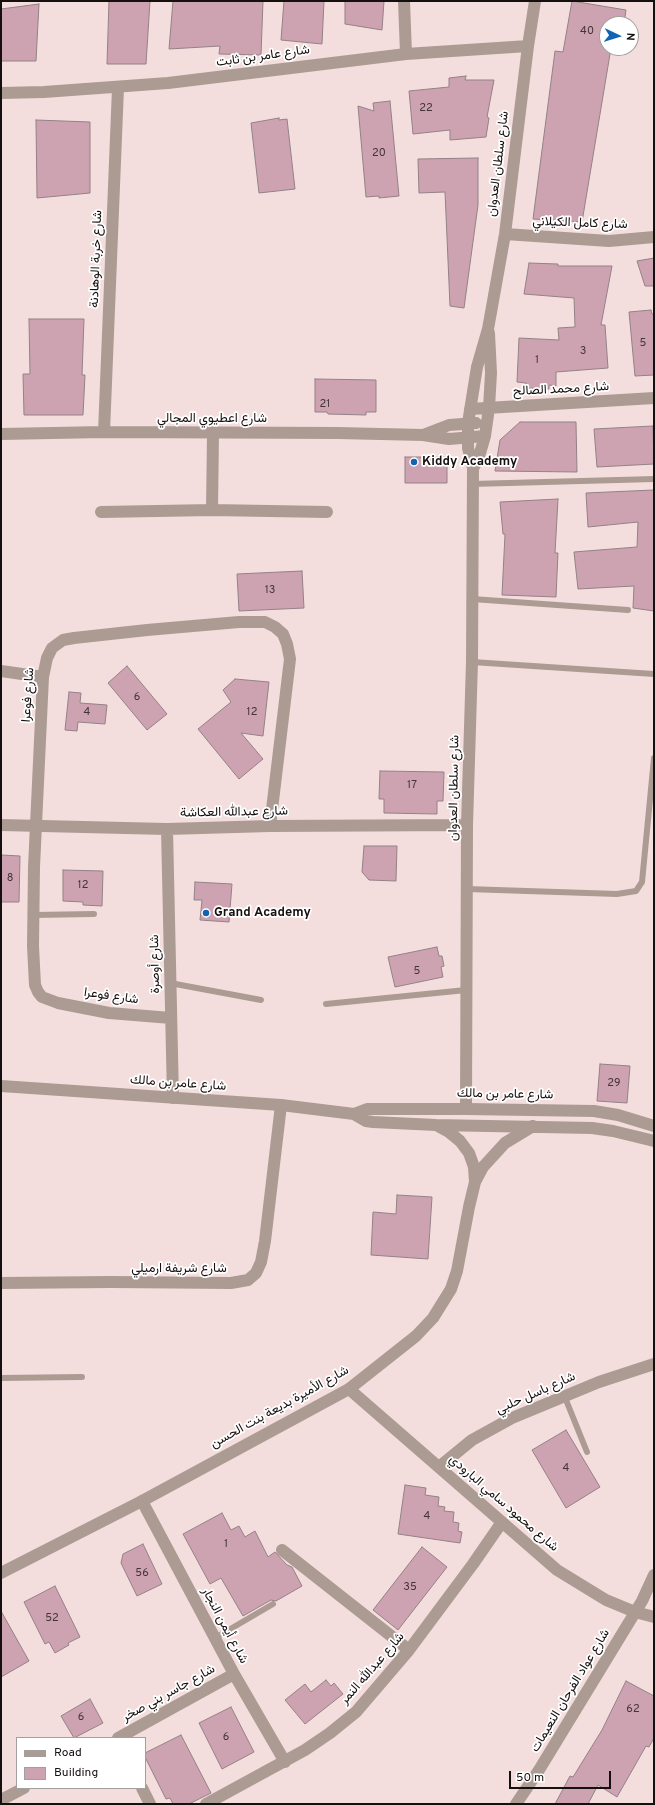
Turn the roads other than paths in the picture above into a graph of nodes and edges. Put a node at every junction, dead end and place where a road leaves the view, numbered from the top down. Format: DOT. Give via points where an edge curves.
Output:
graph roads {
  1 [pos="404,1"];
  2 [pos="535,1"];
  3 [pos="528,46"];
  4 [pos="406,54"];
  5 [pos="118,88"];
  6 [pos="1,93"];
  7 [pos="505,234"];
  8 [pos="654,237"];
  9 [pos="488,329"];
  10 [pos="654,398"];
  11 [pos="489,408"];
  12 [pos="470,409"];
  13 [pos="487,421"];
  14 [pos="468,423"];
  15 [pos="104,432"];
  16 [pos="1,434"];
  17 [pos="213,434"];
  18 [pos="423,435"];
  19 [pos="485,436"];
  20 [pos="468,438"];
  21 [pos="473,468"];
  22 [pos="654,480"];
  23 [pos="472,484"];
  24 [pos="212,510"];
  25 [pos="101,512"];
  26 [pos="327,512"];
  27 [pos="472,599"];
  28 [pos="628,610"];
  29 [pos="472,662"];
  30 [pos="1,671"];
  31 [pos="654,674"];
  32 [pos="43,677"];
  33 [pos="654,758"];
  34 [pos="37,825"];
  35 [pos="467,825"];
  36 [pos="1,826"];
  37 [pos="270,826"];
  38 [pos="167,829"];
  39 [pos="467,889"];
  40 [pos="94,914"];
  41 [pos="33,915"];
  42 [pos="170,983"];
  43 [pos="466,990"];
  44 [pos="261,1000"];
  45 [pos="326,1004"];
  46 [pos="171,1018"];
  47 [pos="1,1086"];
  48 [pos="173,1098"];
  49 [pos="281,1105"];
  50 [pos="466,1108"];
  51 [pos="354,1114"];
  52 [pos="436,1125"];
  53 [pos="533,1126"];
  54 [pos="654,1126"];
  55 [pos="654,1141"];
  56 [pos="475,1182"];
  57 [pos="1,1283"];
  58 [pos="654,1364"];
  59 [pos="82,1377"];
  60 [pos="1,1378"];
  61 [pos="349,1388"];
  62 [pos="564,1395"];
  63 [pos="587,1452"];
  64 [pos="439,1467"];
  65 [pos="142,1501"];
  66 [pos="502,1522"];
  67 [pos="282,1550"];
  68 [pos="1,1573"];
  69 [pos="654,1575"];
  70 [pos="273,1604"];
  71 [pos="635,1612"];
  72 [pos="654,1617"];
  73 [pos="215,1638"];
  74 [pos="409,1650"];
  75 [pos="234,1674"];
  76 [pos="120,1737"];
  77 [pos="285,1762"];
  78 [pos="22,1789"];
  79 [pos="142,1789"];
  80 [pos="1,1800"];
  81 [pos="150,1804"];
  82 [pos="206,1804"];
  83 [pos="516,1804"];
  1 -- 4 [label="street"];
  2 -- 3 [label="street, شارع سلطان العدوان"];
  3 -- 4 [label="street, شارع عامر بن ثابت"];
  3 -- 7 [label="street, شارع سلطان العدوان"];
  4 -- 5 [label="street, شارع عامر بن ثابت"];
  5 -- 6 [label="street, شارع عامر بن ثابت"];
  5 -- 15 [label="street, شارع خربة الوهادنة"];
  7 -- 8 [label="street, شارع كامل الكيلاني" via="609,241"];
  7 -- 9 [label="street, شارع سلطان العدوان"];
  9 -- 11 [label="street, شارع سلطان العدوان" via="491,374"];
  9 -- 12 [label="street, شارع سلطان العدوان" via="477,367"];
  10 -- 11 [label="street, شارع محمد الصالح"];
  11 -- 12 [label="street, شارع محمد الصالح"];
  11 -- 13 [label="street, شارع سلطان العدوان"];
  12 -- 14 [label="street, شارع سلطان العدوان"];
  13 -- 14 [label="street, شارع اعطيوي المجالي"];
  13 -- 19 [label="street, شارع سلطان العدوان"];
  14 -- 18 [label="street, شارع اعطيوي المجالي" via="438,428"];
  14 -- 20 [label="street, شارع سلطان العدوان"];
  15 -- 16 [label="street, شارع اعطيوي المجالي"];
  15 -- 17 [label="street, شارع اعطيوي المجالي"];
  17 -- 18 [label="street, شارع اعطيوي المجالي"];
  17 -- 24 [label="street"];
  18 -- 20 [label="street, شارع اعطيوي المجالي"];
  19 -- 20 [label="street, شارع اعطيوي المجالي"];
  19 -- 21 [label="street, شارع سلطان العدوان"];
  20 -- 21 [label="street, شارع سلطان العدوان" via="469,458"];
  21 -- 23 [label="street, شارع سلطان العدوان"];
  22 -- 23 [label="lane"];
  23 -- 27 [label="street, شارع سلطان العدوان"];
  24 -- 25 [label="street"];
  24 -- 26 [label="street"];
  27 -- 28 [label="lane"];
  27 -- 29 [label="street, شارع سلطان العدوان"];
  29 -- 31 [label="lane"];
  29 -- 35 [label="street, شارع سلطان العدوان"];
  30 -- 32 [label="street"];
  32 -- 34 [label="street, شارع فوعرا"];
  32 -- 37 [label="street, شارع فوعرا" via="52,648 68,639 239,622 265,622 275,627 283,634 290,659"];
  33 -- 39 [label="lane" via="642,882 636,890 617,894"];
  34 -- 36 [label="street, شارع عبدالله العكاشة"];
  34 -- 38 [label="street, شارع عبدالله العكاشة"];
  34 -- 41 [label="street, شارع فوعرا"];
  35 -- 37 [label="street, شارع عبدالله العكاشة"];
  35 -- 39 [label="street, شارع سلطان العدوان"];
  37 -- 38 [label="street, شارع عبدالله العكاشة"];
  38 -- 42 [label="street, شارع أوصرة"];
  39 -- 43 [label="street, شارع سلطان العدوان"];
  40 -- 41 [label="lane"];
  41 -- 46 [label="street, شارع فوعرا" via="35,985 42,997 109,1012"];
  42 -- 44 [label="lane"];
  42 -- 46 [label="street, شارع أوصرة"];
  43 -- 45 [label="lane"];
  43 -- 50 [label="street, شارع سلطان العدوان"];
  46 -- 48 [label="street, شارع أوصرة"];
  47 -- 48 [label="street, شارع عامر بن مالك"];
  48 -- 49 [label="street, شارع عامر بن مالك"];
  49 -- 51 [label="street, شارع عامر بن مالك"];
  49 -- 57 [label="street, شارع شريفة ارميلي" via="265,1240 256,1273 248,1280 231,1283"];
  50 -- 51 [label="street, شارع عامر بن مالك" via="367,1109"];
  50 -- 54 [label="street, شارع عامر بن مالك" via="594,1110"];
  51 -- 52 [label="street, شارع عامر بن مالك" via="373,1122"];
  52 -- 53 [label="street, شارع عامر بن مالك"];
  52 -- 56 [label="street, شارع الأميرة بديعة بنت الحسن" via="449,1132 464,1147 474,1167"];
  53 -- 55 [label="street, شارع عامر بن مالك" via="592,1128"];
  53 -- 56 [label="street, شارع الأميرة بديعة بنت الحسن" via="505,1143 483,1167"];
  56 -- 61 [label="street, شارع الأميرة بديعة بنت الحسن" via="457,1271 444,1302 416,1336"];
  58 -- 62 [label="street, شارع باسل حلبي"];
  59 -- 60 [label="lane"];
  61 -- 64 [label="street, شارع محمود سامي البارودي"];
  61 -- 65 [label="street, شارع الأميرة بديعة بنت الحسن"];
  62 -- 63 [label="lane"];
  62 -- 64 [label="street, شارع باسل حلبي" via="512,1418 472,1440"];
  64 -- 66 [label="street, شارع محمود سامي البارودي"];
  65 -- 68 [label="street, شارع الأميرة بديعة بنت الحسن"];
  65 -- 73 [label="street, شارع أيمن النجار"];
  66 -- 71 [label="street, شارع محمود سامي البارودي" via="557,1570 606,1600"];
  66 -- 74 [label="street, شارع عبدالله النمر"];
  67 -- 74 [label="street"];
  69 -- 71 [label="street, شارع عواد الفرحان النعيمات"];
  70 -- 73 [label="lane"];
  71 -- 72 [label="street, شارع محمود سامي البارودي"];
  71 -- 83 [label="street, شارع عواد الفرحان النعيمات"];
  73 -- 75 [label="street, شارع أيمن النجار"];
  74 -- 77 [label="street, شارع عبدالله النمر" via="356,1712 330,1733"];
  75 -- 76 [label="street, شارع جاسر بني صخر"];
  75 -- 77 [label="street, شارع أيمن النجار"];
  77 -- 82 [label="street, شارع عبدالله النمر"];
  78 -- 80 [label="street"];
  79 -- 81 [label="street"];
}
